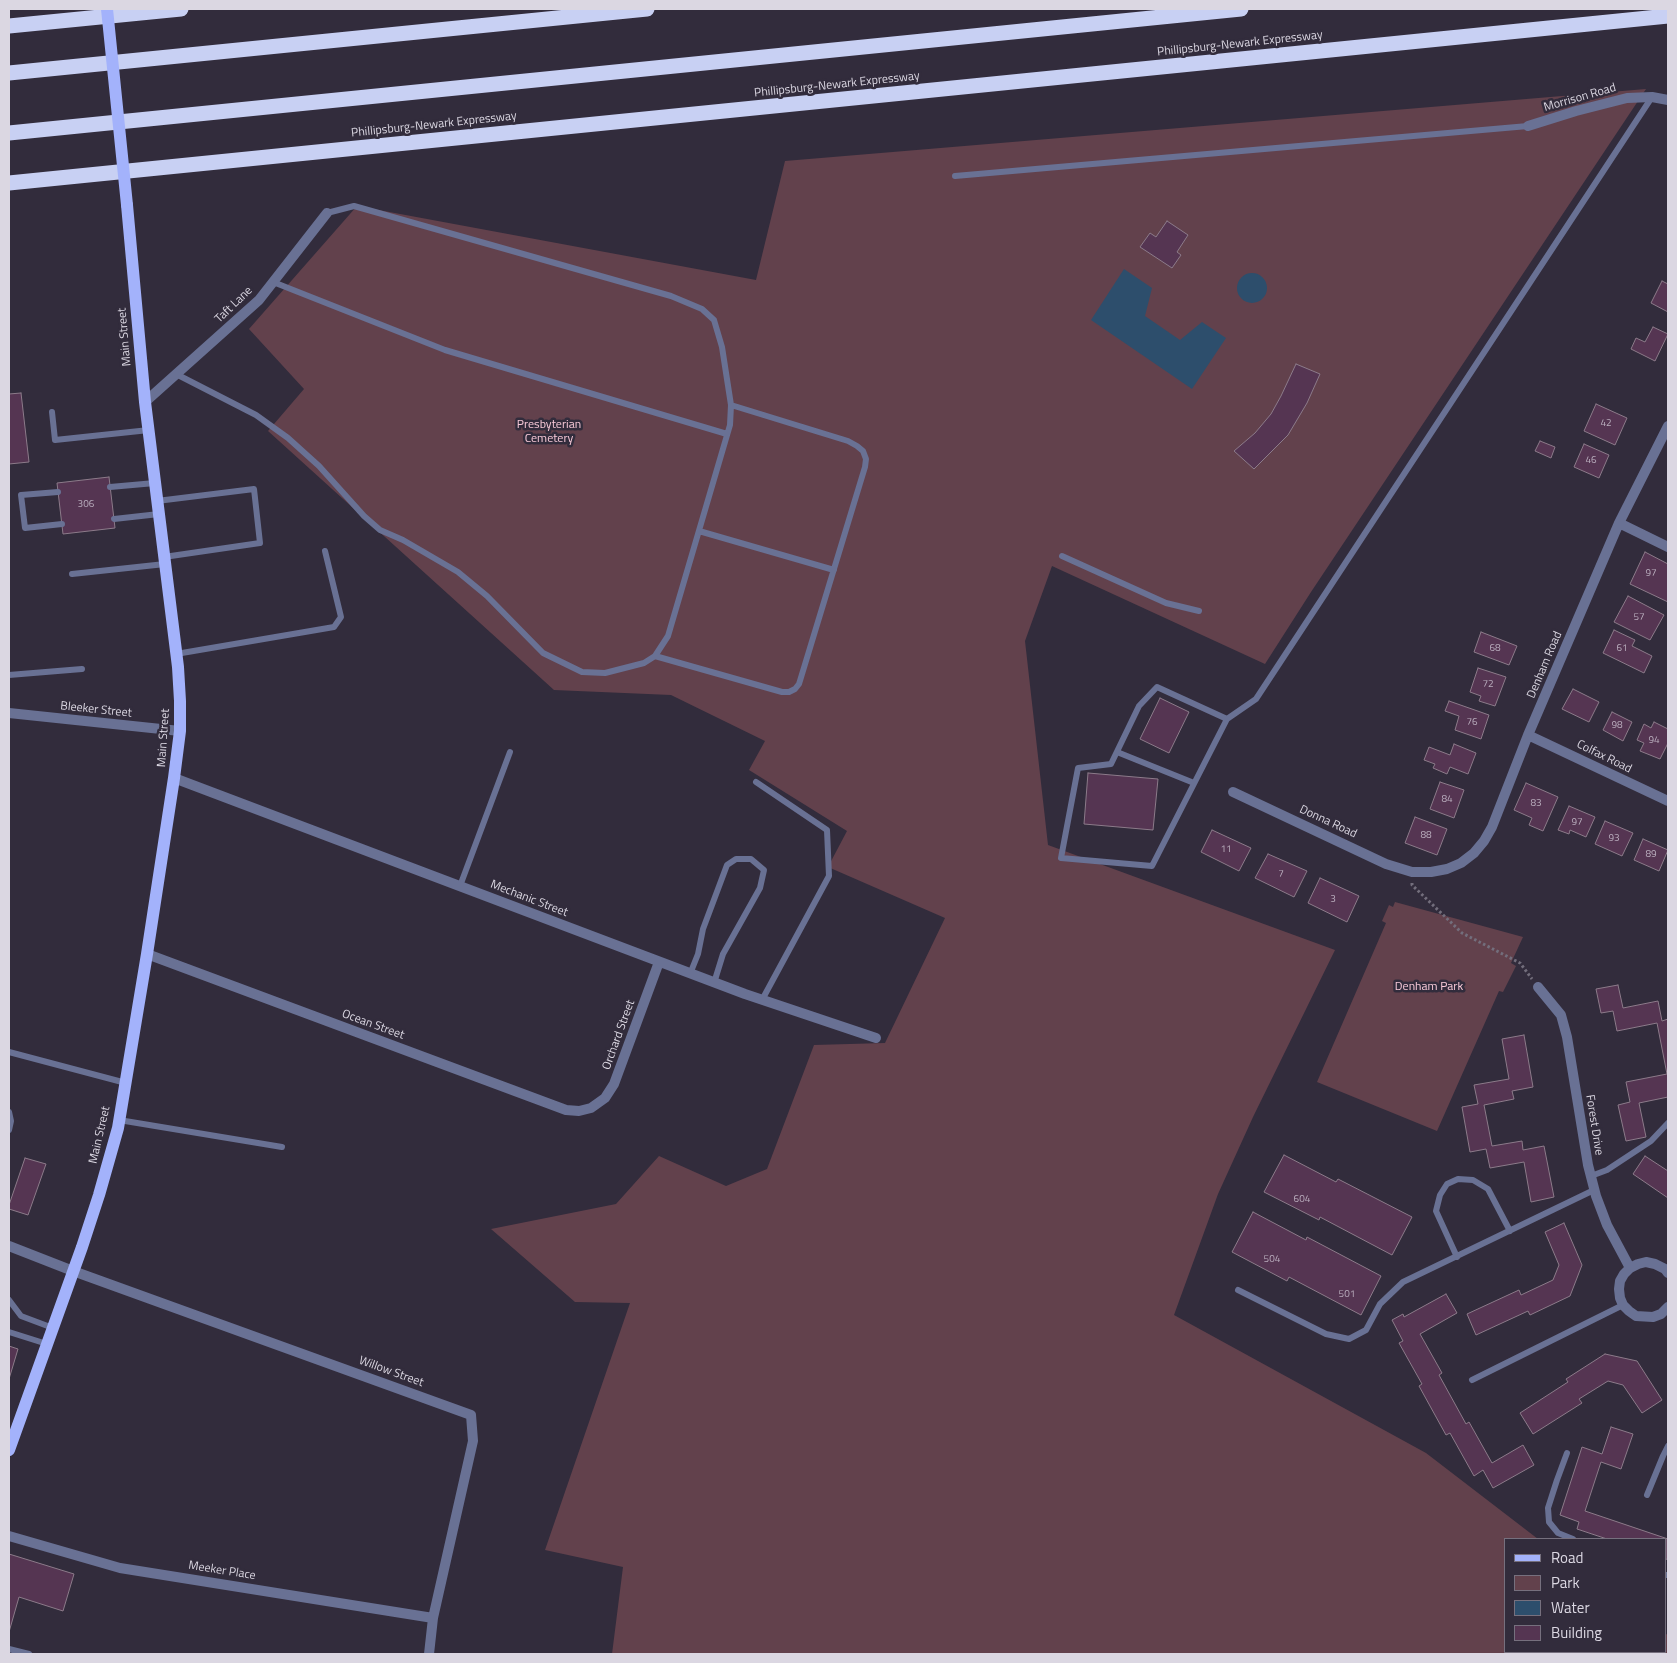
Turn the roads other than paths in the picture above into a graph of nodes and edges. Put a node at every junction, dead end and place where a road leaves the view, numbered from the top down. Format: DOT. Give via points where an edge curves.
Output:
graph roads {
  1 [pos="107,9"];
  2 [pos="181,9"];
  3 [pos="648,9"];
  4 [pos="1241,9"];
  5 [pos="1668,16"];
  6 [pos="9,26"];
  7 [pos="9,73"];
  8 [pos="1652,97"];
  9 [pos="1668,100"];
  10 [pos="1528,126"];
  11 [pos="9,133"];
  12 [pos="955,176"];
  13 [pos="9,183"];
  14 [pos="327,213"];
  15 [pos="273,282"];
  16 [pos="176,374"];
  17 [pos="145,402"];
  18 [pos="731,405"];
  19 [pos="52,412"];
  20 [pos="1668,426"];
  21 [pos="149,430"];
  22 [pos="728,434"];
  23 [pos="155,483"];
  24 [pos="110,488"];
  25 [pos="58,492"];
  26 [pos="157,501"];
  27 [pos="159,514"];
  28 [pos="114,519"];
  29 [pos="1619,523"];
  30 [pos="62,524"];
  31 [pos="699,531"];
  32 [pos="1668,547"];
  33 [pos="325,551"];
  34 [pos="1062,556"];
  35 [pos="165,560"];
  36 [pos="834,570"];
  37 [pos="72,574"];
  38 [pos="1199,611"];
  39 [pos="176,654"];
  40 [pos="655,656"];
  41 [pos="82,669"];
  42 [pos="9,675"];
  43 [pos="9,713"];
  44 [pos="1226,719"];
  45 [pos="180,731"];
  46 [pos="1528,735"];
  47 [pos="510,752"];
  48 [pos="1117,752"];
  49 [pos="174,778"];
  50 [pos="756,782"];
  51 [pos="1194,782"];
  52 [pos="1233,792"];
  53 [pos="1668,801"];
  54 [pos="1412,872"];
  55 [pos="460,886"];
  56 [pos="148,954"];
  57 [pos="659,962"];
  58 [pos="690,974"];
  59 [pos="714,983"];
  60 [pos="1538,987"];
  61 [pos="762,1000"];
  62 [pos="876,1038"];
  63 [pos="9,1052"];
  64 [pos="126,1083"];
  65 [pos="591,1108"];
  66 [pos="9,1112"];
  67 [pos="119,1120"];
  68 [pos="1668,1123"];
  69 [pos="9,1130"];
  70 [pos="282,1147"];
  71 [pos="1591,1176"];
  72 [pos="1594,1190"];
  73 [pos="1510,1231"];
  74 [pos="9,1246"];
  75 [pos="1457,1256"];
  76 [pos="1630,1268"];
  77 [pos="1667,1269"];
  78 [pos="73,1271"];
  79 [pos="1238,1290"];
  80 [pos="9,1300"];
  81 [pos="1624,1305"];
  82 [pos="1668,1308"];
  83 [pos="53,1328"];
  84 [pos="9,1332"];
  85 [pos="47,1344"];
  86 [pos="1472,1380"];
  87 [pos="1668,1446"];
  88 [pos="9,1450"];
  89 [pos="1567,1453"];
  90 [pos="1647,1495"];
  91 [pos="9,1536"];
  92 [pos="1570,1538"];
  93 [pos="433,1618"];
  94 [pos="9,1649"];
  95 [pos="29,1654"];
  96 [pos="429,1654"];
  1 -- 17 [label="main road, Main Street, bridge"];
  2 -- 6 [label="highway"];
  3 -- 7 [label="highway"];
  4 -- 11 [label="highway"];
  5 -- 13 [label="highway, Phillipsburg-Newark Expressway"];
  8 -- 9 [label="street, Morrison Road"];
  8 -- 10 [label="street, Morrison Road" via="1607,102"];
  8 -- 44 [label="lane" via="1256,699"];
  10 -- 12 [label="lane"];
  14 -- 15 [label="street, Taft Lane"];
  14 -- 18 [label="lane" via="354,206 671,296 702,309 714,320 722,347"];
  15 -- 16 [label="street, Taft Lane" via="259,300"];
  15 -- 22 [label="lane" via="445,350"];
  16 -- 17 [label="street, Taft Lane"];
  16 -- 40 [label="lane" via="256,415 288,438 380,530 458,572 487,596 543,653 582,672 605,673 644,663"];
  17 -- 21 [label="main road, Main Street"];
  18 -- 22 [label="lane"];
  18 -- 36 [label="lane" via="848,441 863,451 866,467"];
  19 -- 21 [label="lane" via="55,440"];
  20 -- 29 [label="street, Denham Road"];
  21 -- 23 [label="main road, Main Street"];
  22 -- 31 [label="lane"];
  23 -- 24 [label="lane"];
  23 -- 26 [label="main road, Main Street"];
  25 -- 30 [label="lane" via="21,495 24,528"];
  26 -- 27 [label="main road, Main Street"];
  26 -- 35 [label="lane" via="254,489 260,543"];
  27 -- 28 [label="lane"];
  27 -- 35 [label="main road, Main Street"];
  29 -- 32 [label="street"];
  29 -- 46 [label="street, Denham Road"];
  31 -- 36 [label="lane"];
  31 -- 40 [label="lane" via="668,636"];
  33 -- 39 [label="lane" via="341,617 334,627"];
  34 -- 38 [label="lane" via="1166,603"];
  35 -- 37 [label="lane"];
  35 -- 39 [label="main road, Main Street"];
  36 -- 40 [label="lane" via="798,684 789,692"];
  39 -- 45 [label="main road, Main Street"];
  41 -- 42 [label="lane"];
  43 -- 45 [label="street, Bleeker Street"];
  44 -- 48 [label="lane" via="1157,687 1139,706"];
  44 -- 51 [label="lane"];
  45 -- 49 [label="main road, Main Street"];
  46 -- 53 [label="street, Colfax Road"];
  46 -- 54 [label="street, Denham Road" via="1492,828 1474,853 1446,869"];
  47 -- 55 [label="lane"];
  48 -- 51 [label="lane"];
  48 -- 51 [label="lane" via="1111,764 1078,768 1061,858 1152,866"];
  49 -- 55 [label="street, Mechanic Street"];
  49 -- 56 [label="main road, Main Street"];
  50 -- 61 [label="lane" via="826,830 829,876"];
  52 -- 54 [label="street, Donna Road" via="1386,864"];
  55 -- 57 [label="street, Mechanic Street"];
  56 -- 64 [label="main road, Main Street"];
  56 -- 65 [label="street, Ocean Street" via="566,1110"];
  57 -- 58 [label="street, Mechanic Street"];
  57 -- 65 [label="street, Orchard Street" via="614,1084"];
  58 -- 59 [label="street, Mechanic Street"];
  58 -- 59 [label="lane" via="727,865 736,859 751,859 764,870 760,888 723,954"];
  59 -- 61 [label="street, Mechanic Street"];
  60 -- 71 [label="street, Forest Drive" via="1563,1022"];
  61 -- 62 [label="street, Mechanic Street"];
  63 -- 64 [label="lane"];
  64 -- 67 [label="main road, Main Street"];
  66 -- 69 [label="lane"];
  67 -- 70 [label="lane"];
  67 -- 78 [label="main road, Main Street" via="100,1194"];
  68 -- 71 [label="lane" via="1652,1141"];
  71 -- 72 [label="street, Forest Drive"];
  72 -- 73 [label="lane"];
  72 -- 76 [label="street, Forest Drive" via="1607,1225"];
  73 -- 75 [label="lane"];
  73 -- 75 [label="lane" via="1488,1189 1473,1180 1458,1179 1447,1184 1440,1194 1436,1211"];
  74 -- 78 [label="street"];
  75 -- 79 [label="lane" via="1403,1282 1380,1304 1366,1330 1349,1338 1326,1334"];
  76 -- 77 [label="street" via="1646,1262"];
  76 -- 81 [label="street" via="1620,1281 1620,1298"];
  78 -- 83 [label="main road, Main Street"];
  78 -- 93 [label="street, Willow Street" via="471,1415 473,1441"];
  80 -- 83 [label="lane" via="21,1316"];
  81 -- 82 [label="street" via="1629,1312 1645,1317 1661,1314"];
  81 -- 86 [label="lane"];
  83 -- 85 [label="main road, Main Street"];
  84 -- 85 [label="lane"];
  85 -- 88 [label="main road, Main Street"];
  87 -- 90 [label="lane"];
  89 -- 92 [label="lane" via="1548,1508 1549,1522 1558,1533"];
  91 -- 93 [label="street, Meeker Place" via="120,1568"];
  93 -- 96 [label="street, Willow Street"];
  94 -- 95 [label="lane"];
}
